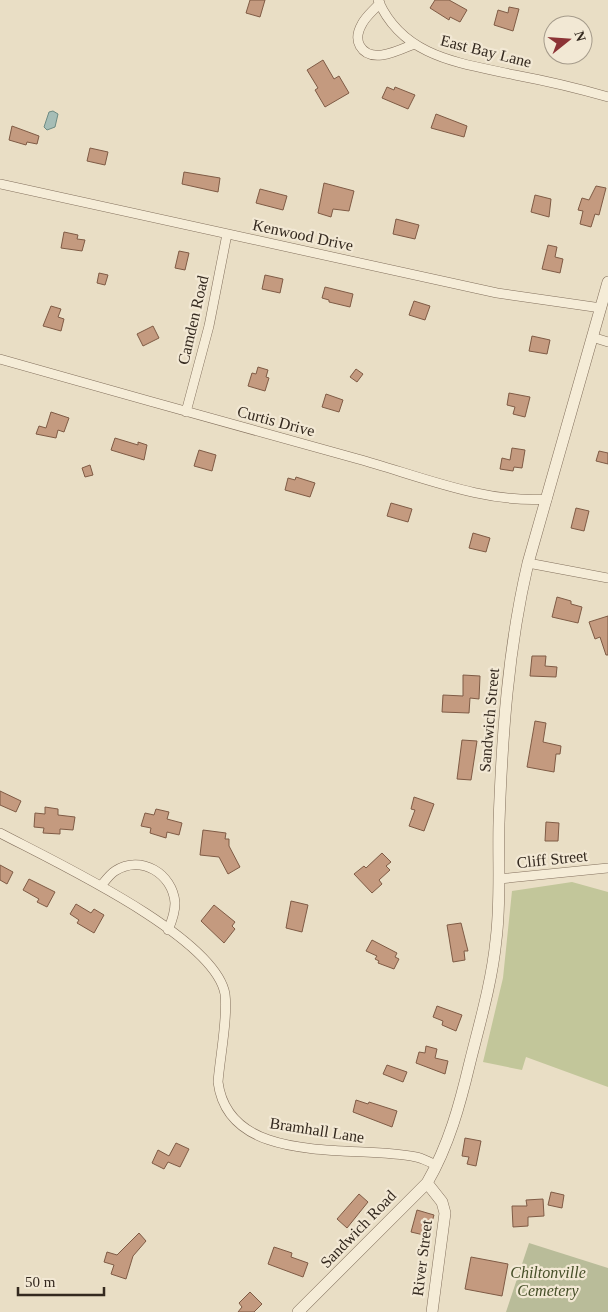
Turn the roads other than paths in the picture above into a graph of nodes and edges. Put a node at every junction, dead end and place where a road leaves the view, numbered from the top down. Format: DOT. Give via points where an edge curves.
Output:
graph roads {
  1 [pos="379,2"];
  2 [pos="414,44"];
  3 [pos="608,97"];
  4 [pos="0,184"];
  5 [pos="228,234"];
  6 [pos="608,282"];
  7 [pos="601,308"];
  8 [pos="592,337"];
  9 [pos="608,342"];
  10 [pos="0,359"];
  11 [pos="186,412"];
  12 [pos="547,499"];
  13 [pos="528,564"];
  14 [pos="608,578"];
  15 [pos="0,832"];
  16 [pos="608,868"];
  17 [pos="499,879"];
  18 [pos="101,886"];
  19 [pos="168,930"];
  20 [pos="437,1165"];
  21 [pos="427,1183"];
  22 [pos="298,1312"];
  23 [pos="432,1312"];
  1 -- 2 [label="street, East Bay Lane" via="395,28"];
  1 -- 2 [label="street" via="359,28 358,41 362,48 369,54 378,55"];
  2 -- 3 [label="street, East Bay Lane" via="444,60"];
  4 -- 5 [label="street, Kenwood Drive"];
  5 -- 7 [label="street, Kenwood Drive" via="497,293"];
  5 -- 11 [label="street, Camden Road" via="209,326"];
  6 -- 7 [label="street, Sandwich Street"];
  7 -- 8 [label="street, Sandwich Street"];
  8 -- 9 [label="street"];
  8 -- 12 [label="street, Sandwich Street"];
  10 -- 11 [label="street, Curtis Drive"];
  11 -- 12 [label="street, Curtis Drive" via="419,478 494,496 528,501"];
  12 -- 13 [label="street, Sandwich Street"];
  13 -- 14 [label="street"];
  13 -- 17 [label="street, Sandwich Street" via="504,721"];
  15 -- 18 [label="street, Bramhall Lane"];
  16 -- 17 [label="street, Cliff Street"];
  17 -- 20 [label="street, Sandwich Street" via="496,942 488,989 455,1119"];
  18 -- 19 [label="street, Bramhall Lane"];
  18 -- 19 [label="street" via="115,871 131,866 145,865 162,874 171,886 174,902 174,915"];
  19 -- 20 [label="street, Bramhall Lane" via="210,965 220,980 225,995 218,1082 225,1106 244,1128 269,1140 289,1144 418,1157"];
  20 -- 21 [label="street, Sandwich Road"];
  21 -- 22 [label="street, Sandwich Road"];
  21 -- 23 [label="street, River Street" via="442,1202 444,1213"];
}
